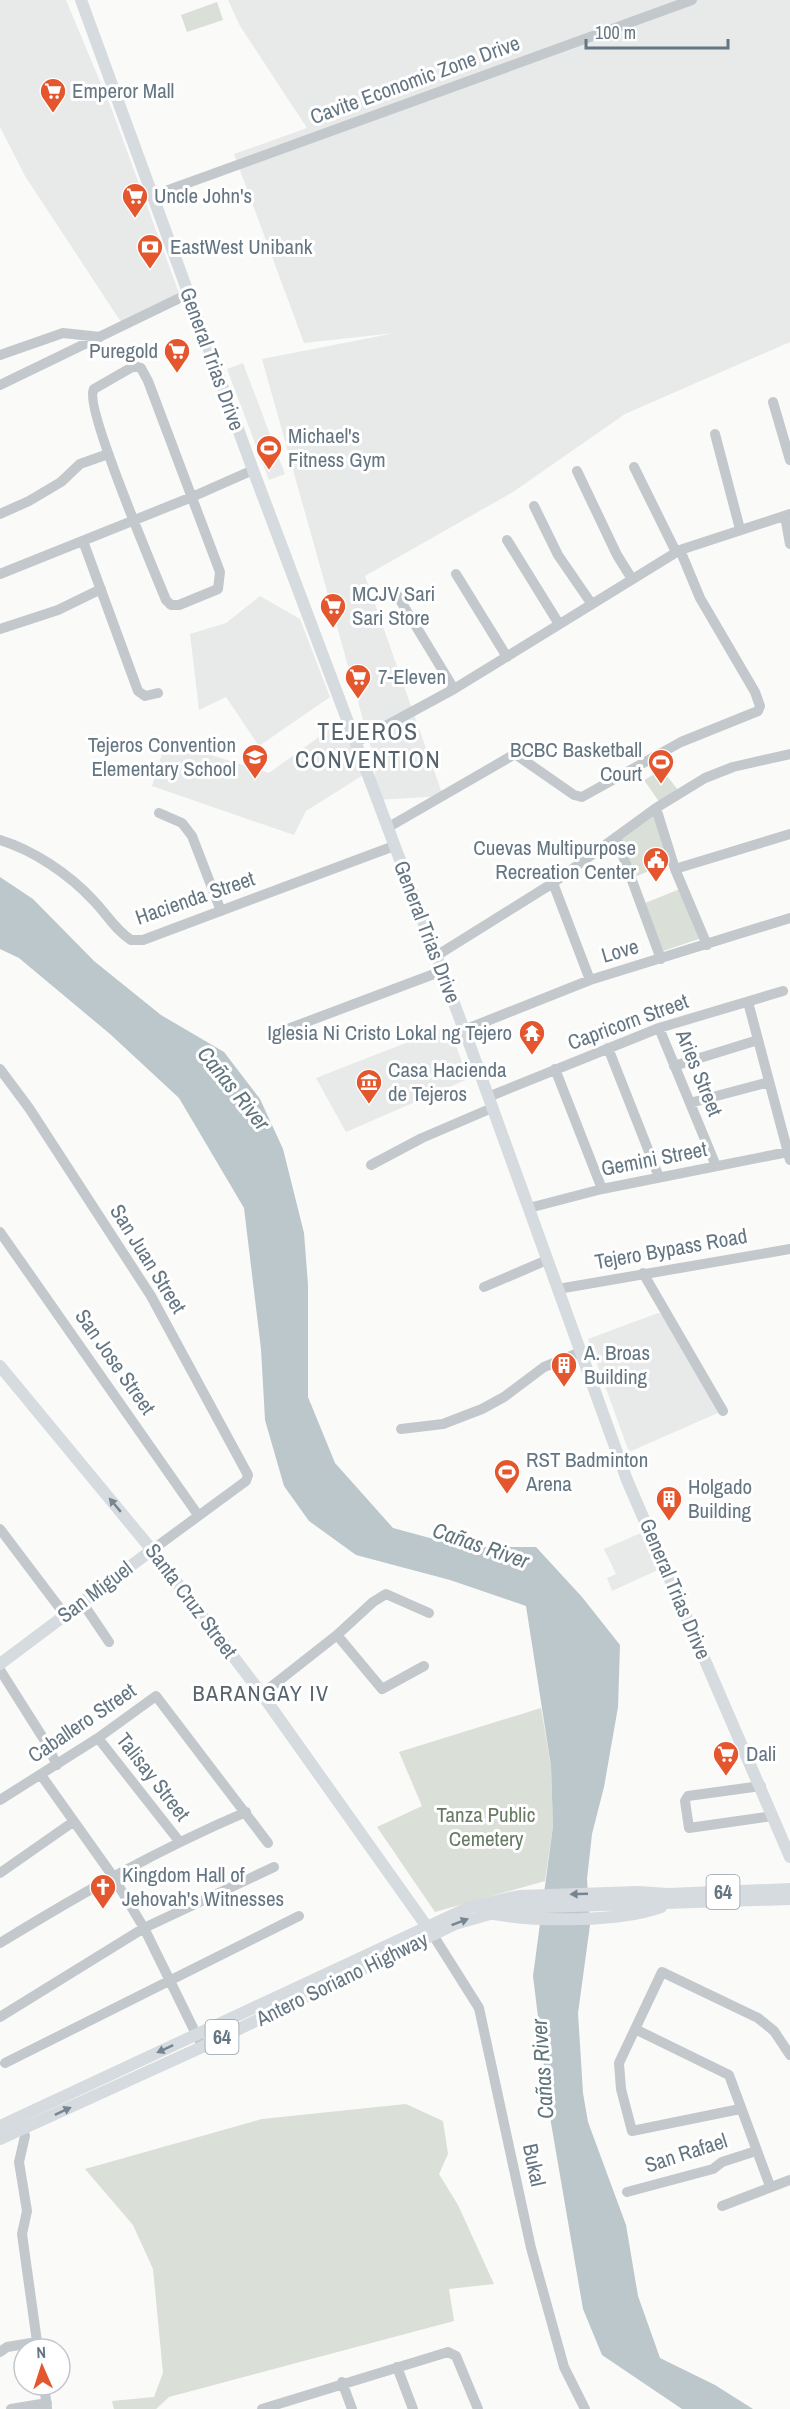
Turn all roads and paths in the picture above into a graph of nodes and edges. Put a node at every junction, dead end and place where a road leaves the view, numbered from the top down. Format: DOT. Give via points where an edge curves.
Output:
graph roads {
  1 [pos="81,0"];
  2 [pos="692,0"];
  3 [pos="152,196"];
  4 [pos="188,294"];
  5 [pos="100,337"];
  6 [pos="0,355"];
  7 [pos="0,385"];
  8 [pos="773,402"];
  9 [pos="715,434"];
  10 [pos="108,454"];
  11 [pos="790,460"];
  12 [pos="634,467"];
  13 [pos="253,470"];
  14 [pos="578,471"];
  15 [pos="192,498"];
  16 [pos="534,506"];
  17 [pos="0,514"];
  18 [pos="788,515"];
  19 [pos="134,520"];
  20 [pos="740,528"];
  21 [pos="507,540"];
  22 [pos="83,542"];
  23 [pos="790,544"];
  24 [pos="678,551"];
  25 [pos="0,574"];
  26 [pos="456,574"];
  27 [pos="632,579"];
  28 [pos="101,589"];
  29 [pos="398,595"];
  30 [pos="591,603"];
  31 [pos="559,624"];
  32 [pos="0,629"];
  33 [pos="507,657"];
  34 [pos="454,689"];
  35 [pos="158,693"];
  36 [pos="356,742"];
  37 [pos="790,754"];
  38 [pos="656,808"];
  39 [pos="159,813"];
  40 [pos="387,828"];
  41 [pos="790,834"];
  42 [pos="616,837"];
  43 [pos="0,840"];
  44 [pos="394,846"];
  45 [pos="675,869"];
  46 [pos="553,883"];
  47 [pos="221,911"];
  48 [pos="790,918"];
  49 [pos="707,945"];
  50 [pos="436,956"];
  51 [pos="661,959"];
  52 [pos="442,971"];
  53 [pos="590,980"];
  54 [pos="783,991"];
  55 [pos="748,1002"];
  56 [pos="659,1028"];
  57 [pos="464,1030"];
  58 [pos="277,1033"];
  59 [pos="758,1040"];
  60 [pos="608,1048"];
  61 [pos="674,1066"];
  62 [pos="0,1069"];
  63 [pos="555,1069"];
  64 [pos="769,1082"];
  65 [pos="490,1102"];
  66 [pos="690,1103"];
  67 [pos="789,1156"];
  68 [pos="371,1165"];
  69 [pos="716,1166"];
  70 [pos="659,1177"];
  71 [pos="602,1189"];
  72 [pos="529,1208"];
  73 [pos="0,1232"];
  74 [pos="790,1249"];
  75 [pos="547,1260"];
  76 [pos="643,1273"];
  77 [pos="484,1287"];
  78 [pos="558,1289"];
  79 [pos="581,1352"];
  80 [pos="0,1366"];
  81 [pos="723,1411"];
  82 [pos="401,1429"];
  83 [pos="248,1478"];
  84 [pos="198,1515"];
  85 [pos="0,1529"];
  86 [pos="152,1550"];
  87 [pos="82,1602"];
  88 [pos="429,1613"];
  89 [pos="65,1615"];
  90 [pos="337,1635"];
  91 [pos="109,1642"];
  92 [pos="0,1664"];
  93 [pos="424,1666"];
  94 [pos="0,1670"];
  95 [pos="262,1694"];
  96 [pos="98,1738"];
  97 [pos="57,1765"];
  98 [pos="41,1775"];
  99 [pos="760,1786"];
  100 [pos="0,1800"];
  101 [pos="246,1812"];
  102 [pos="773,1816"];
  103 [pos="73,1822"];
  104 [pos="178,1841"];
  105 [pos="268,1843"];
  106 [pos="790,1857"];
  107 [pos="274,1867"];
  108 [pos="0,1873"];
  109 [pos="112,1875"];
  110 [pos="790,1889"];
  111 [pos="790,1899"];
  112 [pos="668,1900"];
  113 [pos="519,1908"];
  114 [pos="298,1916"];
  115 [pos="144,1928"];
  116 [pos="430,1930"];
  117 [pos="0,1943"];
  118 [pos="170,1980"];
  119 [pos="0,2017"];
  120 [pos="637,2030"];
  121 [pos="196,2035"];
  122 [pos="202,2047"];
  123 [pos="790,2055"];
  124 [pos="5,2063"];
  125 [pos="740,2109"];
  126 [pos="22,2123"];
  127 [pos="3,2131"];
  128 [pos="756,2151"];
  129 [pos="790,2180"];
  130 [pos="770,2186"];
  131 [pos="627,2192"];
  132 [pos="722,2206"];
  133 [pos="36,2337"];
  134 [pos="397,2367"];
  135 [pos="342,2382"];
  136 [pos="47,2406"];
  137 [pos="11,2409"];
  138 [pos="262,2409"];
  139 [pos="352,2409"];
  140 [pos="413,2409"];
  141 [pos="478,2409"];
  142 [pos="585,2409"];
  1 -- 3 [label="main road, General Trias Drive"];
  2 -- 3 [label="street, Cavite Economic Zone Drive"];
  3 -- 4 [label="main road, General Trias Drive"];
  4 -- 5 [label="street"];
  4 -- 13 [label="main road, General Trias Drive"];
  5 -- 6 [label="street" via="63,333"];
  5 -- 7 [label="street"];
  8 -- 11 [label="street"];
  9 -- 20 [label="street"];
  10 -- 15 [label="street" via="91,394 127,368 141,368"];
  10 -- 17 [label="street" via="80,464 61,482"];
  10 -- 19 [label="street"];
  12 -- 24 [label="street"];
  13 -- 15 [label="street"];
  13 -- 36 [label="main road, General Trias Drive"];
  14 -- 27 [label="street"];
  15 -- 19 [label="street"];
  15 -- 19 [label="street" via="220,573 220,585 214,592 179,605 169,603"];
  16 -- 30 [label="street" via="558,555"];
  18 -- 20 [label="street"];
  18 -- 23 [label="street"];
  19 -- 22 [label="street"];
  20 -- 24 [label="street"];
  21 -- 31 [label="street"];
  22 -- 25 [label="street"];
  22 -- 28 [label="street"];
  24 -- 27 [label="street"];
  24 -- 40 [label="street" via="700,598 755,692 758,711 681,742 582,796 574,795 515,754"];
  26 -- 33 [label="street"];
  27 -- 30 [label="street"];
  28 -- 32 [label="street" via="58,610"];
  28 -- 35 [label="street" via="138,691 145,696"];
  29 -- 34 [label="street"];
  30 -- 31 [label="street"];
  31 -- 33 [label="street"];
  33 -- 34 [label="street"];
  34 -- 36 [label="street"];
  36 -- 40 [label="main road, General Trias Drive"];
  37 -- 38 [label="street" via="705,778"];
  38 -- 42 [label="street"];
  38 -- 45 [label="street"];
  39 -- 47 [label="street" via="182,824 192,836"];
  40 -- 44 [label="main road, General Trias Drive"];
  41 -- 45 [label="street"];
  42 -- 46 [label="street"];
  42 -- 51 [label="street"];
  43 -- 47 [label="street, Hacienda Street" via="17,845 60,872 93,899 131,940 142,940"];
  44 -- 47 [label="street, Hacienda Street"];
  44 -- 50 [label="main road, General Trias Drive"];
  45 -- 49 [label="street"];
  46 -- 50 [label="street"];
  46 -- 53 [label="street"];
  48 -- 49 [label="street, Love"];
  49 -- 51 [label="street, Love"];
  50 -- 52 [label="main road, General Trias Drive"];
  51 -- 53 [label="street, Love"];
  52 -- 57 [label="main road, General Trias Drive"];
  52 -- 58 [label="street"];
  53 -- 57 [label="street, Love"];
  54 -- 55 [label="street, Capricorn Street"];
  55 -- 56 [label="street, Capricorn Street"];
  55 -- 59 [label="street"];
  56 -- 60 [label="street, Capricorn Street"];
  56 -- 61 [label="street, Aries Street"];
  57 -- 65 [label="main road, General Trias Drive"];
  59 -- 61 [label="street"];
  59 -- 64 [label="street"];
  60 -- 63 [label="street, Capricorn Street"];
  60 -- 70 [label="street"];
  61 -- 66 [label="street, Aries Street"];
  62 -- 83 [label="street, San Juan Street" via="151,1296"];
  63 -- 65 [label="street, Capricorn Street"];
  63 -- 71 [label="street"];
  64 -- 66 [label="street"];
  64 -- 67 [label="street"];
  65 -- 68 [label="street, Capricorn Street"];
  65 -- 72 [label="main road, General Trias Drive"];
  66 -- 69 [label="street, Aries Street"];
  67 -- 69 [label="street, Gemini Street"];
  69 -- 70 [label="street, Gemini Street"];
  70 -- 71 [label="street, Gemini Street"];
  71 -- 72 [label="street, Gemini Street"];
  72 -- 75 [label="main road, General Trias Drive"];
  73 -- 84 [label="street, San Jose Street"];
  74 -- 76 [label="street, Tejero Bypass Road"];
  75 -- 77 [label="street"];
  75 -- 78 [label="main road, General Trias Drive"];
  76 -- 78 [label="street, Tejero Bypass Road"];
  76 -- 81 [label="street"];
  78 -- 79 [label="main road, General Trias Drive"];
  79 -- 82 [label="street" via="544,1367 482,1409 443,1424"];
  79 -- 99 [label="main road, General Trias Drive" via="627,1480"];
  86 -- 80 [label="main road, Santa Cruz Street, one-way"];
  83 -- 84 [label="street, San Miguel"];
  84 -- 86 [label="street, San Miguel"];
  85 -- 89 [label="street"];
  86 -- 87 [label="main road, San Miguel"];
  86 -- 95 [label="main road, Santa Cruz Street"];
  87 -- 89 [label="main road, San Miguel"];
  87 -- 91 [label="street"];
  88 -- 90 [label="street" via="386,1594"];
  89 -- 92 [label="main road, San Miguel"];
  90 -- 93 [label="street" via="382,1689"];
  90 -- 95 [label="street"];
  94 -- 97 [label="street"];
  95 -- 116 [label="main road, Santa Cruz Street"];
  96 -- 97 [label="street, Caballero Street"];
  96 -- 101 [label="street, Caballero Street" via="156,1695"];
  96 -- 104 [label="street, Talisay Street"];
  97 -- 98 [label="street, Caballero Street"];
  98 -- 100 [label="street, Caballero Street"];
  98 -- 103 [label="street"];
  99 -- 102 [label="main road, General Trias Drive"];
  99 -- 102 [label="street" via="688,1796 685,1801 689,1828"];
  101 -- 104 [label="street"];
  101 -- 105 [label="street"];
  102 -- 106 [label="main road, General Trias Drive"];
  103 -- 108 [label="street"];
  103 -- 109 [label="street"];
  104 -- 109 [label="street"];
  107 -- 115 [label="street"];
  109 -- 115 [label="street"];
  109 -- 117 [label="street"];
  110 -- 112 [label="main road, Antero Soriano Highway / 64"];
  111 -- 112 [label="main road, Antero Soriano Highway / 64"];
  112 -- 113 [label="main road, Antero Soriano Highway / 64"];
  112 -- 113 [label="main road, Antero Soriano Highway / 64" via="639,1914 599,1916"];
  113 -- 116 [label="main road, Antero Soriano Highway / 64" via="453,1913"];
  114 -- 118 [label="street"];
  115 -- 118 [label="street"];
  115 -- 119 [label="street"];
  116 -- 121 [label="main road, Antero Soriano Highway / 64"];
  116 -- 122 [label="main road, Antero Soriano Highway / 64"];
  116 -- 142 [label="street, Bukal" via="479,2007 531,2248 564,2367"];
  118 -- 121 [label="street"];
  118 -- 124 [label="street"];
  120 -- 123 [label="street" via="662,1972 758,2019 774,2031"];
  120 -- 125 [label="street" via="729,2075"];
  120 -- 125 [label="street" via="619,2063 632,2131"];
  121 -- 122 [label="street"];
  121 -- 126 [label="main road, Antero Soriano Highway / 64, one-way"];
  126 -- 122 [label="main road, Antero Soriano Highway / 64, one-way"];
  125 -- 128 [label="street"];
  126 -- 127 [label="main road, Antero Soriano Highway / 64"];
  126 -- 133 [label="street" via="25,2136 19,2162 27,2211 22,2234"];
  128 -- 130 [label="street"];
  128 -- 131 [label="street, San Rafael" via="712,2169"];
  129 -- 130 [label="street"];
  130 -- 132 [label="street"];
  134 -- 135 [label="street"];
  134 -- 140 [label="street"];
  134 -- 141 [label="street" via="453,2352"];
  135 -- 138 [label="street"];
  135 -- 139 [label="street"];
  136 -- 137 [label="street"];
}
